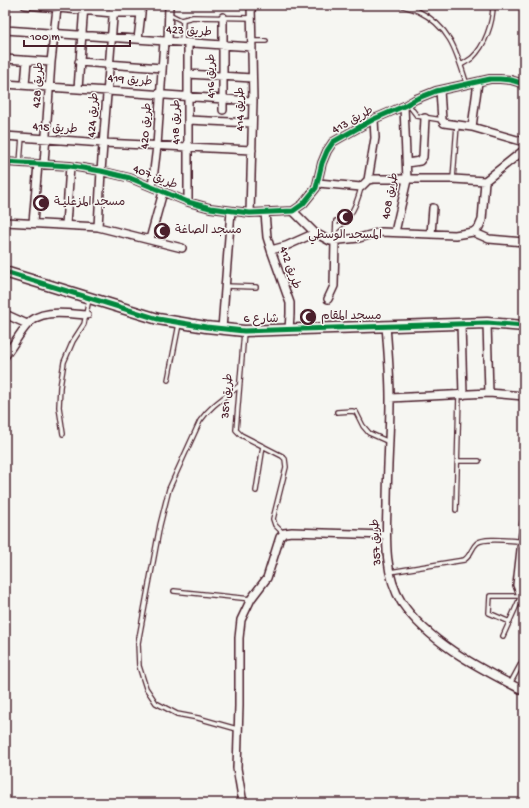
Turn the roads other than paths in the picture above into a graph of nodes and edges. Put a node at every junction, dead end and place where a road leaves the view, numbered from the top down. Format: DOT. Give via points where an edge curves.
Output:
graph roads {
  1 [pos="6,5"];
  2 [pos="25,5"];
  3 [pos="114,5"];
  4 [pos="169,5"];
  5 [pos="251,5"];
  6 [pos="400,5"];
  7 [pos="493,5"];
  8 [pos="59,7"];
  9 [pos="83,8"];
  10 [pos="141,9"];
  11 [pos="113,13"];
  12 [pos="169,14"];
  13 [pos="223,18"];
  14 [pos="252,18"];
  15 [pos="183,20"];
  16 [pos="5,23"];
  17 [pos="5,30"];
  18 [pos="54,34"];
  19 [pos="81,36"];
  20 [pos="110,37"];
  21 [pos="138,39"];
  22 [pos="166,41"];
  23 [pos="266,41"];
  24 [pos="185,42"];
  25 [pos="252,44"];
  26 [pos="223,45"];
  27 [pos="5,59"];
  28 [pos="27,61"];
  29 [pos="51,62"];
  30 [pos="79,62"];
  31 [pos="109,64"];
  32 [pos="461,66"];
  33 [pos="162,68"];
  34 [pos="188,74"];
  35 [pos="223,76"];
  36 [pos="252,78"];
  37 [pos="478,82"];
  38 [pos="5,84"];
  39 [pos="524,84"];
  40 [pos="25,85"];
  41 [pos="467,85"];
  42 [pos="49,87"];
  43 [pos="78,88"];
  44 [pos="107,90"];
  45 [pos="440,90"];
  46 [pos="160,95"];
  47 [pos="188,98"];
  48 [pos="223,99"];
  49 [pos="253,101"];
  50 [pos="406,105"];
  51 [pos="223,110"];
  52 [pos="425,118"];
  53 [pos="374,119"];
  54 [pos="188,120"];
  55 [pos="442,120"];
  56 [pos="252,123"];
  57 [pos="456,125"];
  58 [pos="472,127"];
  59 [pos="5,136"];
  60 [pos="22,137"];
  61 [pos="46,139"];
  62 [pos="524,142"];
  63 [pos="103,143"];
  64 [pos="156,146"];
  65 [pos="188,147"];
  66 [pos="252,150"];
  67 [pos="524,150"];
  68 [pos="5,162"];
  69 [pos="20,163"];
  70 [pos="407,163"];
  71 [pos="41,164"];
  72 [pos="70,166"];
  73 [pos="101,171"];
  74 [pos="453,179"];
  75 [pos="368,180"];
  76 [pos="407,180"];
  77 [pos="485,181"];
  78 [pos="318,183"];
  79 [pos="361,186"];
  80 [pos="152,187"];
  81 [pos="162,192"];
  82 [pos="188,202"];
  83 [pos="433,208"];
  84 [pos="230,211"];
  85 [pos="293,211"];
  86 [pos="250,212"];
  87 [pos="265,213"];
  88 [pos="336,221"];
  89 [pos="5,222"];
  90 [pos="33,223"];
  91 [pos="66,225"];
  92 [pos="98,227"];
  93 [pos="336,229"];
  94 [pos="395,232"];
  95 [pos="473,232"];
  96 [pos="315,233"];
  97 [pos="431,234"];
  98 [pos="150,239"];
  99 [pos="335,241"];
  100 [pos="524,242"];
  101 [pos="182,248"];
  102 [pos="270,250"];
  103 [pos="5,272"];
  104 [pos="225,286"];
  105 [pos="256,287"];
  106 [pos="90,298"];
  107 [pos="328,299"];
  108 [pos="5,314"];
  109 [pos="87,315"];
  110 [pos="179,323"];
  111 [pos="487,323"];
  112 [pos="27,324"];
  113 [pos="462,324"];
  114 [pos="386,326"];
  115 [pos="524,326"];
  116 [pos="222,329"];
  117 [pos="289,330"];
  118 [pos="244,331"];
  119 [pos="5,356"];
  120 [pos="168,380"];
  121 [pos="239,386"];
  122 [pos="489,393"];
  123 [pos="461,395"];
  124 [pos="524,396"];
  125 [pos="390,398"];
  126 [pos="337,412"];
  127 [pos="63,434"];
  128 [pos="389,442"];
  129 [pos="263,446"];
  130 [pos="458,461"];
  131 [pos="479,461"];
  132 [pos="256,491"];
  133 [pos="456,510"];
  134 [pos="524,524"];
  135 [pos="284,533"];
  136 [pos="386,535"];
  137 [pos="521,541"];
  138 [pos="390,572"];
  139 [pos="174,591"];
  140 [pos="523,597"];
  141 [pos="251,599"];
  142 [pos="510,622"];
  143 [pos="503,636"];
  144 [pos="524,658"];
  145 [pos="510,684"];
  146 [pos="524,692"];
  147 [pos="237,729"];
  148 [pos="243,803"];
  1 -- 16 [label="street"];
  2 -- 8 [label="street"];
  3 -- 11 [label="street, طريق 424"];
  4 -- 12 [label="street, طريق 420"];
  5 -- 14 [label="street, طريق 414"];
  6 -- 32 [label="lane" via="417,10 440,26 456,51"];
  7 -- 32 [label="lane" via="492,19 481,47"];
  8 -- 9 [label="street"];
  8 -- 18 [label="street, طريق 428"];
  9 -- 11 [label="street"];
  9 -- 19 [label="street"];
  10 -- 11 [label="street"];
  10 -- 21 [label="street"];
  11 -- 20 [label="street, طريق 424"];
  12 -- 15 [label="lane"];
  12 -- 22 [label="street, طريق 420"];
  13 -- 14 [label="lane"];
  13 -- 15 [label="lane" via="193,17"];
  13 -- 26 [label="street, طريق 416"];
  14 -- 25 [label="street, طريق 414"];
  15 -- 24 [label="lane"];
  17 -- 18 [label="street, طريق 423"];
  18 -- 19 [label="street, طريق 423"];
  18 -- 29 [label="street, طريق 428"];
  19 -- 20 [label="street, طريق 423"];
  19 -- 30 [label="street"];
  20 -- 21 [label="street, طريق 423"];
  20 -- 31 [label="street, طريق 424"];
  21 -- 22 [label="street, طريق 423"];
  22 -- 24 [label="street, طريق 423"];
  22 -- 33 [label="street, طريق 420"];
  23 -- 25 [label="lane"];
  24 -- 26 [label="street, طريق 423"];
  24 -- 34 [label="street, طريق 418"];
  25 -- 26 [label="street, طريق 423"];
  25 -- 36 [label="street, طريق 414"];
  26 -- 35 [label="street, طريق 416"];
  27 -- 28 [label="street"];
  28 -- 29 [label="street"];
  28 -- 40 [label="street"];
  29 -- 42 [label="street, طريق 428"];
  30 -- 31 [label="street"];
  30 -- 43 [label="street"];
  31 -- 33 [label="street"];
  31 -- 44 [label="street, طريق 424"];
  32 -- 41 [label="lane"];
  33 -- 46 [label="street, طريق 420"];
  34 -- 35 [label="street"];
  34 -- 47 [label="street, طريق 418"];
  35 -- 36 [label="street"];
  35 -- 48 [label="street, طريق 416"];
  36 -- 49 [label="street, طريق 414"];
  37 -- 39 [label="street, طريق 413" via="500,79"];
  37 -- 41 [label="street, طريق 413"];
  37 -- 58 [label="street"];
  38 -- 40 [label="street, طريق 419"];
  40 -- 42 [label="street, طريق 419"];
  41 -- 45 [label="street, طريق 413"];
  42 -- 43 [label="street, طريق 419"];
  42 -- 61 [label="street, طريق 428"];
  43 -- 44 [label="street, طريق 419"];
  44 -- 46 [label="street, طريق 419"];
  44 -- 63 [label="street, طريق 424"];
  45 -- 50 [label="street, طريق 413"];
  45 -- 55 [label="street"];
  46 -- 47 [label="street, طريق 419"];
  46 -- 64 [label="street, طريق 420"];
  47 -- 48 [label="street, طريق 419"];
  47 -- 54 [label="street, طريق 418"];
  48 -- 49 [label="street, طريق 419"];
  48 -- 51 [label="street, طريق 416"];
  49 -- 56 [label="street, طريق 414"];
  50 -- 52 [label="lane" via="417,116"];
  50 -- 53 [label="street, طريق 413"];
  50 -- 70 [label="street, طريق 408"];
  52 -- 55 [label="lane"];
  52 -- 70 [label="street, طريق 408" via="423,157 420,161"];
  53 -- 75 [label="street" via="375,138"];
  53 -- 78 [label="street, طريق 413" via="333,142 322,163"];
  54 -- 56 [label="street"];
  54 -- 65 [label="street, طريق 418"];
  55 -- 57 [label="street" via="444,123"];
  56 -- 66 [label="street, طريق 414"];
  57 -- 58 [label="street"];
  57 -- 74 [label="lane"];
  58 -- 62 [label="street"];
  59 -- 60 [label="street, طريق 415"];
  60 -- 61 [label="street, طريق 415"];
  60 -- 69 [label="lane"];
  61 -- 63 [label="street, طريق 415"];
  61 -- 71 [label="street, طريق 428"];
  63 -- 64 [label="street, طريق 415"];
  63 -- 73 [label="street, طريق 424"];
  64 -- 65 [label="street, طريق 415"];
  64 -- 80 [label="street, طريق 420"];
  65 -- 66 [label="street, طريق 415"];
  65 -- 82 [label="street, طريق 418"];
  66 -- 86 [label="street, طريق 414"];
  67 -- 77 [label="street"];
  68 -- 69 [label="street, طريق 407"];
  69 -- 71 [label="street, طريق 407"];
  70 -- 76 [label="street, طريق 408"];
  71 -- 72 [label="street, طريق 407"];
  71 -- 90 [label="street"];
  72 -- 73 [label="street, طريق 407"];
  72 -- 91 [label="street"];
  73 -- 80 [label="street, طريق 407" via="130,178"];
  73 -- 92 [label="street, طريق 424"];
  74 -- 76 [label="street"];
  74 -- 77 [label="street"];
  75 -- 76 [label="street"];
  75 -- 79 [label="street"];
  76 -- 94 [label="street, طريق 408"];
  77 -- 95 [label="street" via="482,220 480,227"];
  78 -- 79 [label="street"];
  78 -- 85 [label="street, طريق 413" via="303,204"];
  79 -- 93 [label="lane" via="352,213"];
  80 -- 81 [label="street, طريق 407"];
  81 -- 82 [label="street, طريق 407"];
  81 -- 98 [label="street"];
  82 -- 84 [label="street, طريق 407"];
  83 -- 97 [label="street"];
  84 -- 86 [label="street, طريق 407"];
  84 -- 104 [label="street"];
  85 -- 87 [label="street"];
  85 -- 96 [label="street"];
  86 -- 87 [label="street"];
  87 -- 102 [label="street, طريق 412"];
  88 -- 93 [label="lane"];
  89 -- 90 [label="street"];
  90 -- 91 [label="street"];
  91 -- 92 [label="street"];
  92 -- 98 [label="street"];
  93 -- 99 [label="lane"];
  94 -- 97 [label="street"];
  94 -- 99 [label="street" via="381,232"];
  95 -- 97 [label="street" via="455,235"];
  95 -- 100 [label="street" via="489,239"];
  96 -- 99 [label="street"];
  96 -- 102 [label="street"];
  98 -- 101 [label="street"];
  99 -- 107 [label="street" via="334,286"];
  102 -- 117 [label="street, طريق 412" via="290,303"];
  103 -- 106 [label="street, شارع 6"];
  104 -- 105 [label="lane"];
  104 -- 116 [label="street"];
  106 -- 109 [label="lane"];
  106 -- 110 [label="street, شارع 6"];
  108 -- 112 [label="street"];
  109 -- 112 [label="street" via="46,314"];
  109 -- 127 [label="lane" via="64,362 59,407"];
  110 -- 116 [label="street, شارع 6"];
  110 -- 120 [label="lane"];
  111 -- 113 [label="street, شارع 6"];
  111 -- 115 [label="street, شارع 6"];
  111 -- 122 [label="street"];
  112 -- 119 [label="street"];
  113 -- 114 [label="street, شارع 6"];
  113 -- 123 [label="street"];
  114 -- 117 [label="street, شارع 6"];
  114 -- 125 [label="street, طريق 357"];
  116 -- 118 [label="street, شارع 6"];
  117 -- 118 [label="street, شارع 6"];
  118 -- 121 [label="lane, طريق 351"];
  121 -- 129 [label="lane, طريق 351" via="236,430"];
  121 -- 147 [label="lane" via="211,408 200,421 169,489 156,540 138,643 139,666 146,688 156,703 177,714"];
  122 -- 123 [label="street"];
  122 -- 124 [label="street"];
  123 -- 125 [label="street"];
  123 -- 130 [label="lane"];
  125 -- 128 [label="street, طريق 357"];
  126 -- 128 [label="lane" via="354,411 369,434"];
  128 -- 136 [label="street, طريق 357"];
  129 -- 132 [label="lane"];
  129 -- 135 [label="lane" via="282,456 286,463 273,519 275,525"];
  130 -- 131 [label="lane"];
  130 -- 133 [label="lane"];
  134 -- 137 [label="street"];
  135 -- 136 [label="street"];
  135 -- 141 [label="street" via="280,537 267,578"];
  136 -- 138 [label="street, طريق 357"];
  137 -- 138 [label="lane" via="483,540 476,544 464,560"];
  137 -- 140 [label="street" via="517,584"];
  138 -- 145 [label="street, طريق 357" via="393,586 412,616 440,642"];
  139 -- 141 [label="lane"];
  140 -- 142 [label="lane"];
  140 -- 142 [label="lane" via="489,597 490,614"];
  141 -- 147 [label="street" via="241,620 238,638"];
  142 -- 143 [label="lane"];
  144 -- 145 [label="lane"];
  145 -- 146 [label="street, طريق 357"];
  147 -- 148 [label="street" via="237,768"];
}
